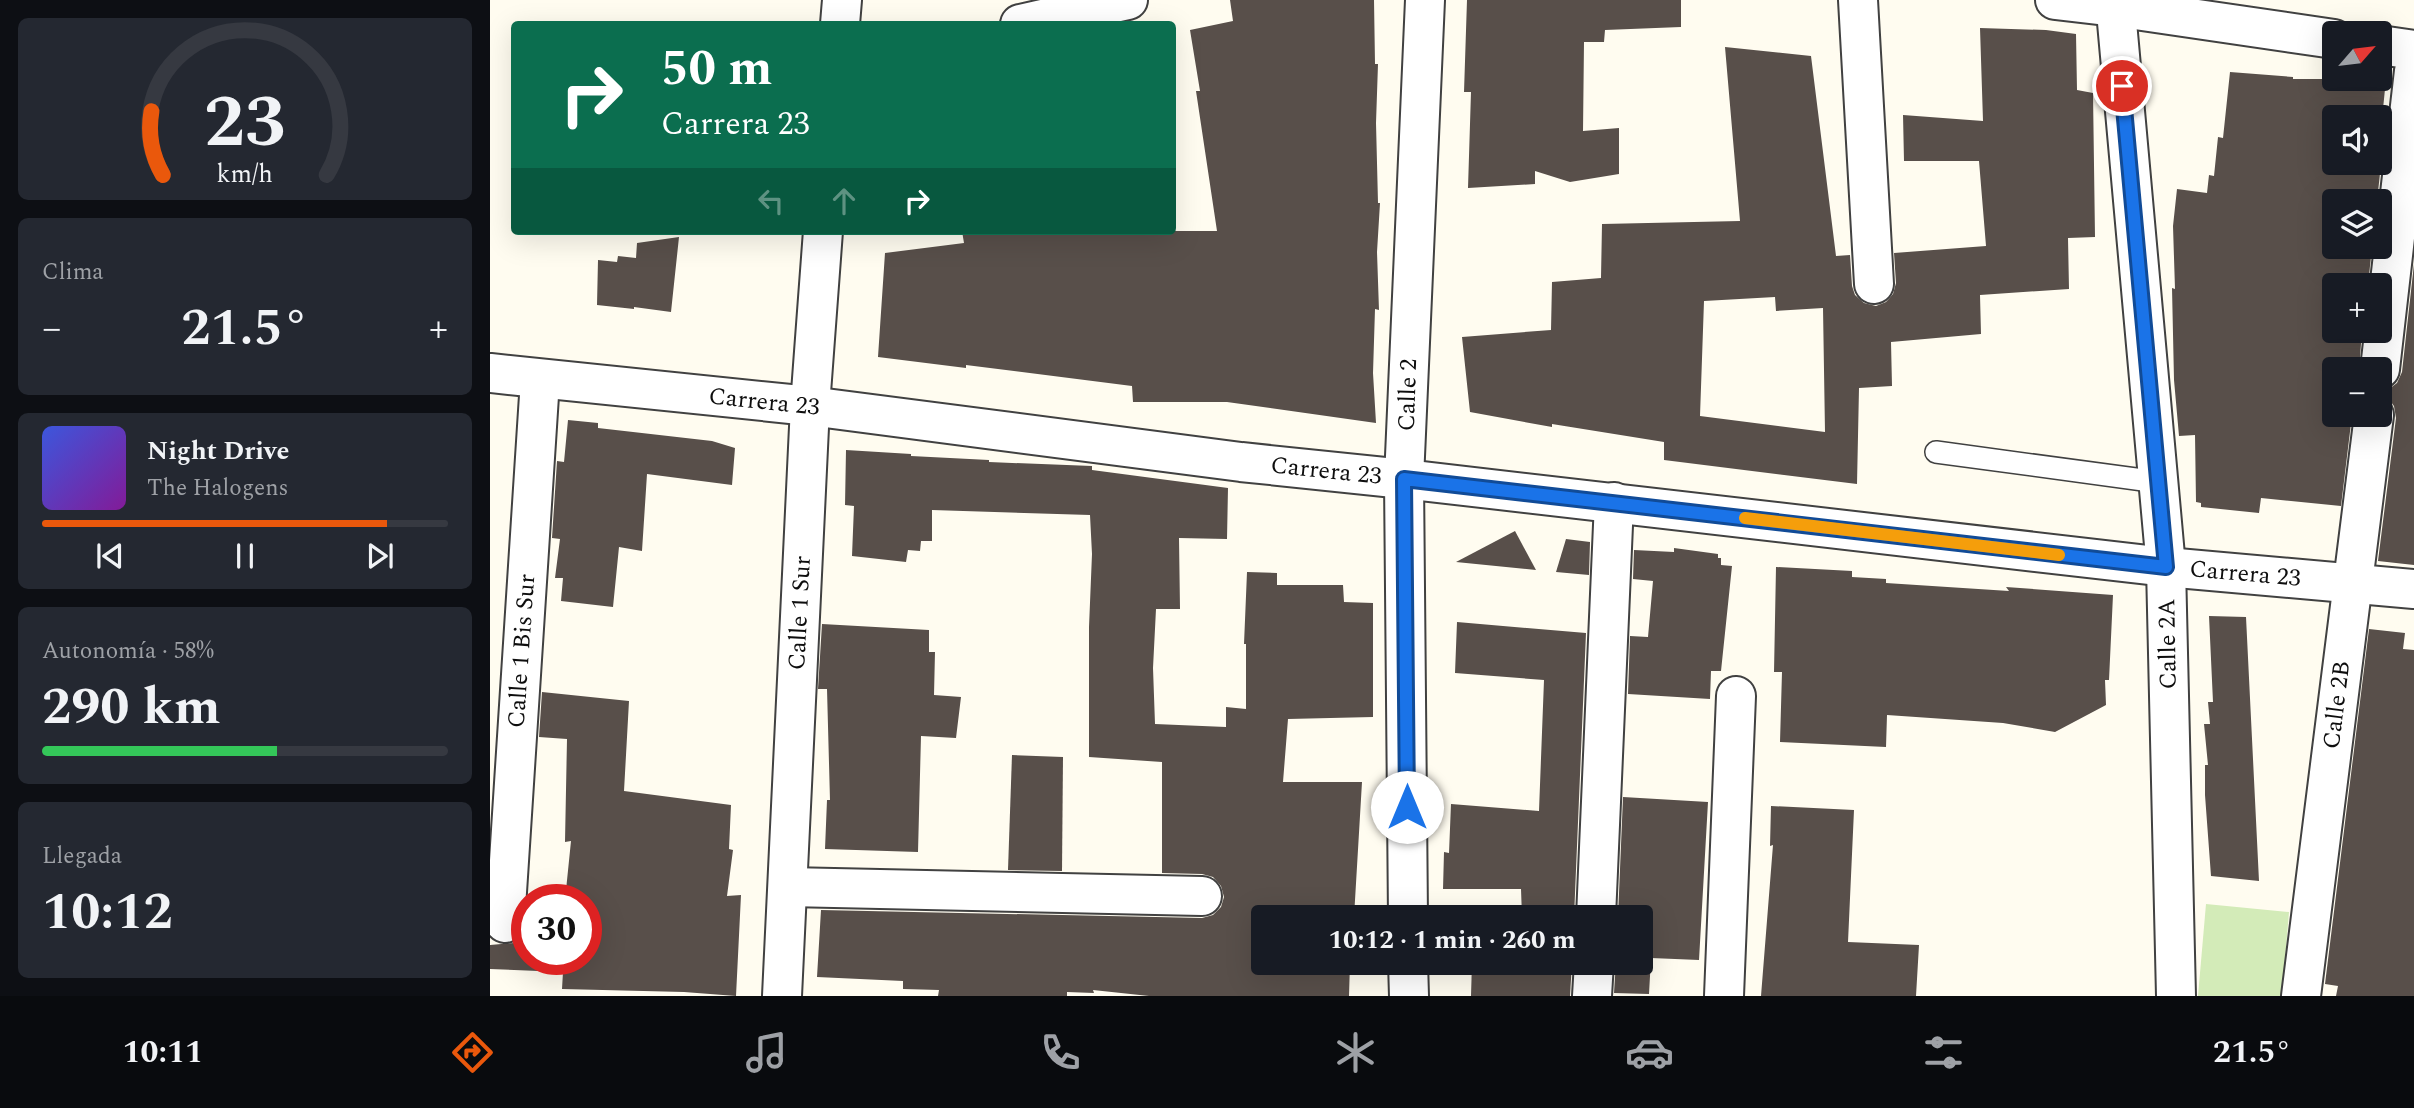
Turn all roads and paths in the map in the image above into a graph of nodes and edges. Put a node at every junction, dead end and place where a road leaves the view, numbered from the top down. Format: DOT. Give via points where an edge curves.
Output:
graph roads {
  1 [pos="842,0"];
  2 [pos="1128,0"];
  3 [pos="1425,0"];
  4 [pos="1857,0"];
  5 [pos="2055,0"];
  6 [pos="2115,3"];
  7 [pos="840,21"];
  8 [pos="1034,21"];
  9 [pos="2322,36"];
  10 [pos="2392,47"];
  11 [pos="2414,50"];
  12 [pos="2414,71"];
  13 [pos="823,235"];
  14 [pos="1874,284"];
  15 [pos="2392,358"];
  16 [pos="490,373"];
  17 [pos="540,380"];
  18 [pos="810,407"];
  19 [pos="2372,427"];
  20 [pos="1936,452"];
  21 [pos="1404,479"];
  22 [pos="2158,482"];
  23 [pos="1614,502"];
  24 [pos="2166,567"];
  25 [pos="2352,583"];
  26 [pos="2414,589"];
  27 [pos="1736,696"];
  28 [pos="788,887"];
  29 [pos="1202,896"];
  30 [pos="1408,905"];
  31 [pos="1597,905"];
  32 [pos="505,923"];
  33 [pos="1408,975"];
  34 [pos="1593,975"];
  35 [pos="782,996"];
  36 [pos="1409,996"];
  37 [pos="1592,996"];
  38 [pos="1724,996"];
  39 [pos="2176,996"];
  40 [pos="2301,996"];
  1 -- 7 [label="street"];
  2 -- 8 [label="street"];
  3 -- 21 [label="street, Calle 2"];
  4 -- 14 [label="street"];
  5 -- 6 [label="street"];
  6 -- 9 [label="street"];
  6 -- 22 [label="street, Calle 2A"];
  10 -- 11 [label="street"];
  12 -- 15 [label="street"];
  13 -- 18 [label="street, Calle 1 Sur"];
  16 -- 17 [label="street, Carrera 23"];
  17 -- 18 [label="street, Carrera 23"];
  17 -- 32 [label="street, Calle 1 Bis Sur"];
  18 -- 21 [label="street, Carrera 23"];
  18 -- 28 [label="street, Calle 1 Sur"];
  19 -- 25 [label="street, Calle 2B"];
  20 -- 22 [label="lane"];
  21 -- 23 [label="street, Carrera 23"];
  21 -- 30 [label="street, Calle 2"];
  22 -- 24 [label="street, Calle 2A"];
  23 -- 24 [label="street, Carrera 23"];
  23 -- 31 [label="street"];
  24 -- 25 [label="street, Carrera 23"];
  24 -- 39 [label="street, Calle 2A"];
  25 -- 26 [label="street, Carrera 23"];
  25 -- 40 [label="street, Calle 2B"];
  27 -- 38 [label="street"];
  28 -- 29 [label="street"];
  28 -- 35 [label="street, Calle 1 Sur"];
  33 -- 36 [label="street"];
  34 -- 37 [label="street"];
}
